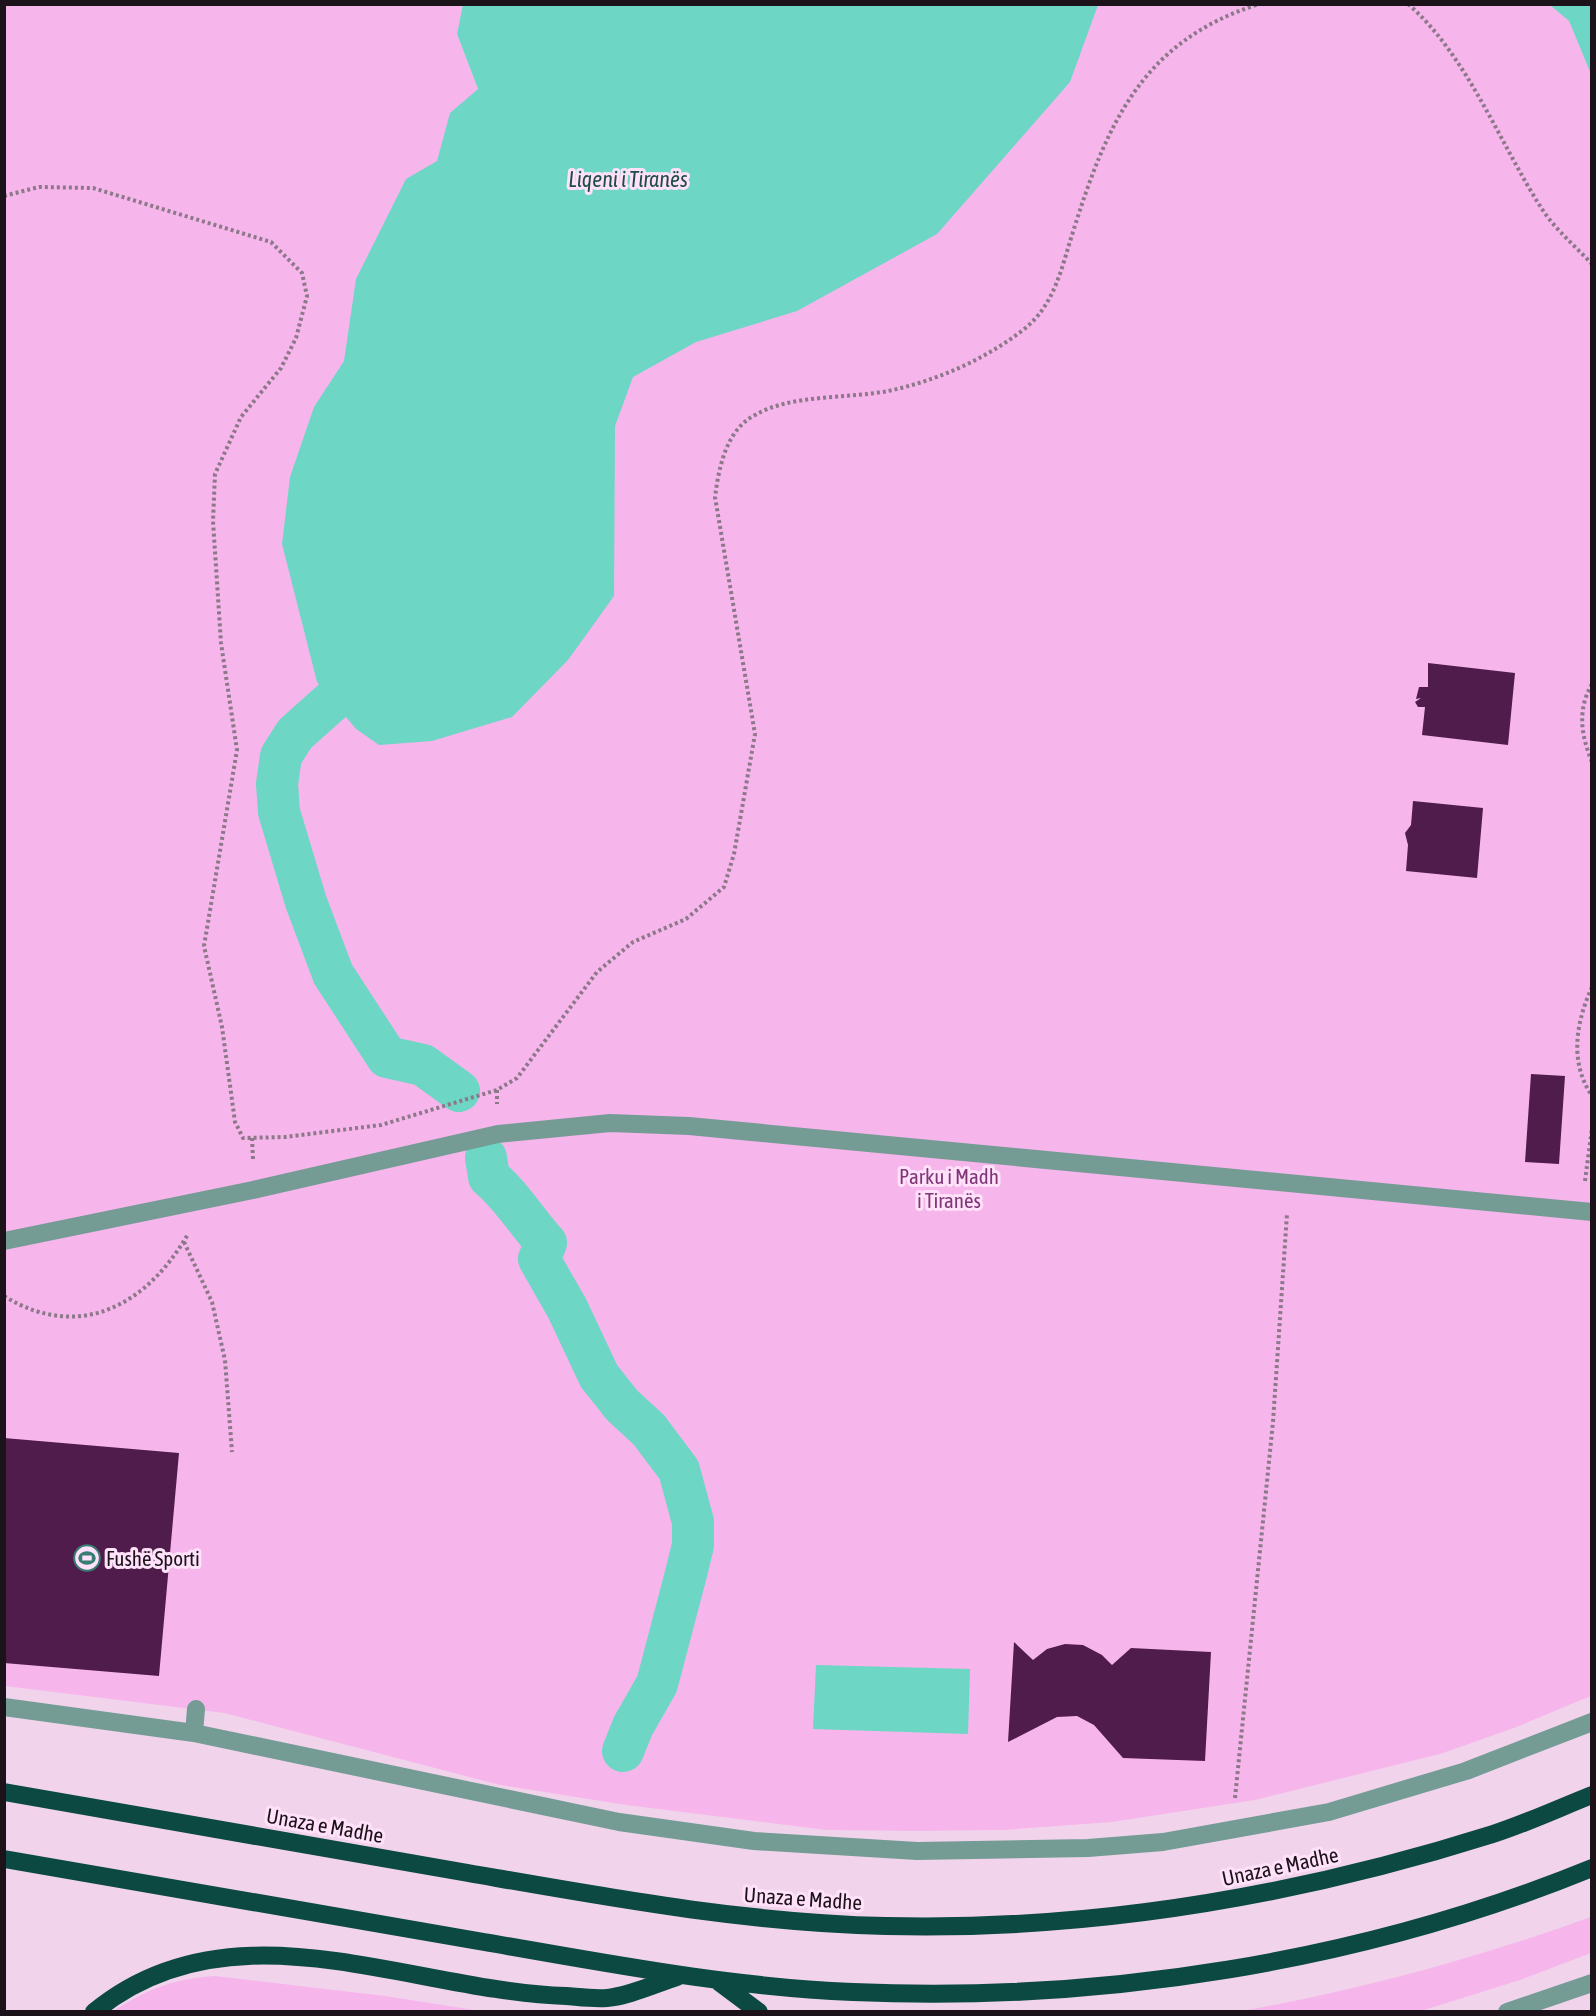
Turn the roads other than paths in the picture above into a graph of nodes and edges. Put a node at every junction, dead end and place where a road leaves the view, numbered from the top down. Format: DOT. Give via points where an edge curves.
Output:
graph roads {
  1 [pos="1587,1212"];
  2 [pos="4,1241"];
  3 [pos="4,1707"];
  4 [pos="196,1709"];
  5 [pos="1592,1722"];
  6 [pos="194,1733"];
  7 [pos="4,1792"];
  8 [pos="1592,1796"];
  9 [pos="4,1859"];
  10 [pos="1592,1868"];
  11 [pos="681,1976"];
  12 [pos="717,1981"];
  13 [pos="1592,1983"];
  14 [pos="94,2012"];
  15 [pos="759,2012"];
  16 [pos="1507,2012"];
  1 -- 2 [label="street" via="689,1126 610,1123 498,1134"];
  3 -- 6 [label="street"];
  4 -- 6 [label="street"];
  5 -- 6 [label="street" via="1466,1771 1329,1812 1163,1842 1088,1848 917,1851 754,1841 619,1822"];
  7 -- 8 [label="highway, Unaza e Madhe" via="632,1901 803,1922 887,1926 1064,1921 1248,1898 1496,1833"];
  9 -- 11 [label="highway"];
  10 -- 12 [label="highway" via="1430,1923 1322,1951 1123,1985 1030,1991 855,1993"];
  11 -- 12 [label="highway"];
  11 -- 14 [label="highway" via="608,1998 529,1995 292,1955 248,1954 175,1967 123,1990"];
  12 -- 15 [label="highway"];
  13 -- 16 [label="street"];
}
